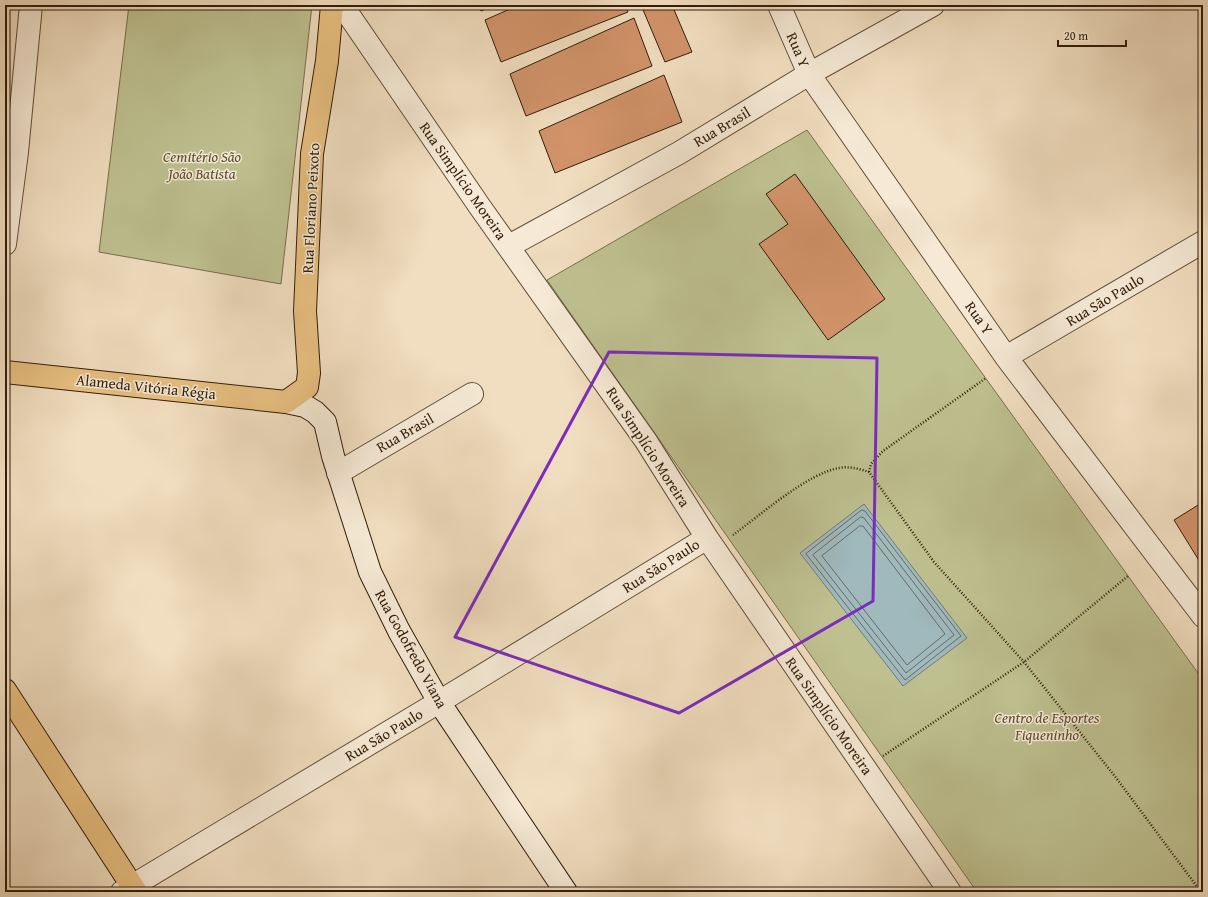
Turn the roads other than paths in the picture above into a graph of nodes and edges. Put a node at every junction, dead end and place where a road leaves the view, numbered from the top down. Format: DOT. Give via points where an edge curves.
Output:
graph roads {
  1 [pos="31,5"];
  2 [pos="332,5"];
  3 [pos="342,5"];
  4 [pos="779,5"];
  5 [pos="933,5"];
  6 [pos="808,74"];
  7 [pos="11,151"];
  8 [pos="1203,242"];
  9 [pos="5,244"];
  10 [pos="509,246"];
  11 [pos="1006,357"];
  12 [pos="5,372"];
  13 [pos="472,394"];
  14 [pos="286,402"];
  15 [pos="338,473"];
  16 [pos="706,538"];
  17 [pos="1203,616"];
  18 [pos="5,690"];
  19 [pos="439,702"];
  20 [pos="130,890"];
  21 [pos="566,892"];
  22 [pos="950,892"];
  1 -- 7 [label="street"];
  2 -- 14 [label="main road, Rua Floriano Peixoto" via="327,60 312,154 305,311 309,373 307,387"];
  3 -- 10 [label="street, Rua Simplício Moreira"];
  4 -- 6 [label="street, Rua Y"];
  5 -- 6 [label="street, Rua Brasil"];
  6 -- 10 [label="street, Rua Brasil" via="679,152"];
  6 -- 11 [label="street, Rua Y"];
  7 -- 9 [label="street"];
  8 -- 11 [label="street, Rua São Paulo"];
  10 -- 16 [label="street, Rua Simplício Moreira" via="646,441"];
  11 -- 17 [label="street, Rua Y"];
  12 -- 14 [label="main road, Alameda Vitória Régia"];
  13 -- 15 [label="street, Rua Brasil"];
  14 -- 15 [label="street, Rua Godofredo Viana" via="305,406 325,422"];
  15 -- 19 [label="street, Rua Godofredo Viana" via="370,572 399,631"];
  16 -- 19 [label="street, Rua São Paulo"];
  16 -- 22 [label="street, Rua Simplício Moreira"];
  18 -- 20 [label="main road"];
  19 -- 20 [label="street, Rua São Paulo"];
  19 -- 21 [label="street, Rua Godofredo Viana"];
}
